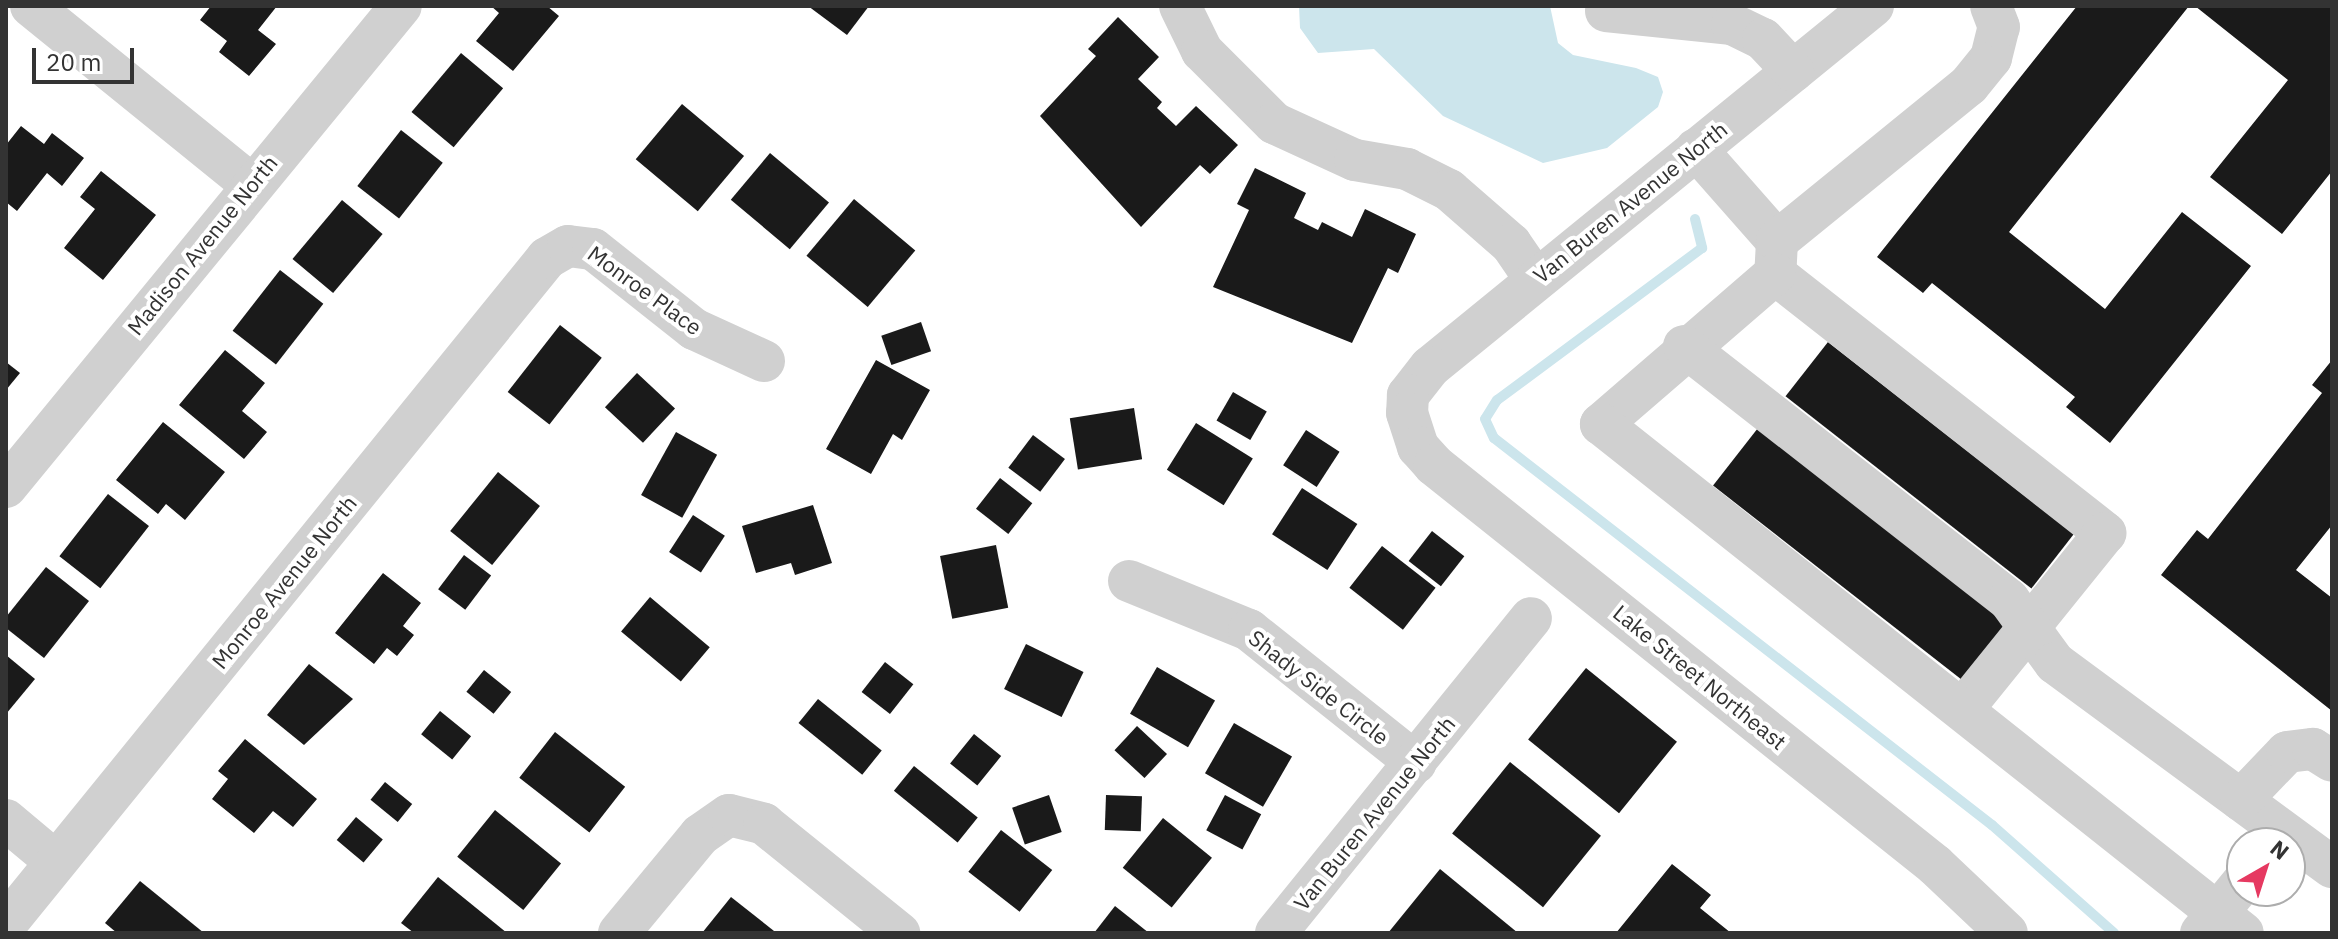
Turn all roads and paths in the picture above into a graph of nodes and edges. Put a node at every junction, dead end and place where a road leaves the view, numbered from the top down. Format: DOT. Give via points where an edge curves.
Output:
graph roads {
  1 [pos="31,6"];
  2 [pos="401,6"];
  3 [pos="1180,6"];
  4 [pos="1873,6"];
  5 [pos="1991,6"];
  6 [pos="1606,11"];
  7 [pos="1793,71"];
  8 [pos="1696,149"];
  9 [pos="251,184"];
  10 [pos="568,246"];
  11 [pos="1776,258"];
  12 [pos="1535,279"];
  13 [pos="1684,346"];
  14 [pos="764,361"];
  15 [pos="1407,413"];
  16 [pos="6,487"];
  17 [pos="1129,581"];
  18 [pos="1531,618"];
  19 [pos="2027,631"];
  20 [pos="1963,709"];
  21 [pos="2332,761"];
  22 [pos="1416,763"];
  23 [pos="2241,800"];
  24 [pos="6,820"];
  25 [pos="2307,844"];
  26 [pos="56,862"];
  27 [pos="2226,916"];
  28 [pos="6,924"];
  29 [pos="619,933"];
  30 [pos="899,933"];
  31 [pos="1276,933"];
  32 [pos="2007,933"];
  1 -- 9 [label="street"];
  2 -- 9 [label="street, Madison Avenue North"];
  3 -- 12 [label="street" via="1202,51 1274,123 1355,160 1407,169 1449,190 1511,244"];
  4 -- 7 [label="street, Van Buren Avenue North"];
  5 -- 11 [label="street" via="1999,27 1995,43 1969,85"];
  6 -- 7 [label="street" via="1732,24 1763,39"];
  7 -- 8 [label="street, Van Buren Avenue North"];
  8 -- 11 [label="street"];
  8 -- 12 [label="street, Van Buren Avenue North"];
  9 -- 16 [label="street, Madison Avenue North"];
  10 -- 14 [label="street, Monroe Place" via="593,249 694,329"];
  10 -- 26 [label="street, Monroe Avenue North" via="547,258"];
  11 -- 13 [label="street"];
  11 -- 19 [label="street" via="2105,533"];
  12 -- 15 [label="street, Van Buren Avenue North" via="1423,375 1408,395"];
  13 -- 19 [label="street" via="2009,600"];
  13 -- 20 [label="street" via="1601,424"];
  15 -- 32 [label="street, Lake Street Northeast" via="1418,447 1434,465 1923,856"];
  17 -- 22 [label="street, Shady Side Circle" via="1249,630"];
  18 -- 22 [label="street, Van Buren Avenue North"];
  19 -- 20 [label="street"];
  19 -- 23 [label="street" via="2055,663"];
  20 -- 27 [label="street"];
  21 -- 23 [label="street" via="2313,749 2287,752"];
  22 -- 31 [label="street, Van Buren Avenue North"];
  23 -- 25 [label="street"];
  24 -- 26 [label="street"];
  26 -- 28 [label="street, Monroe Avenue North"];
  29 -- 30 [label="street" via="700,835 729,815 764,824"];
}
